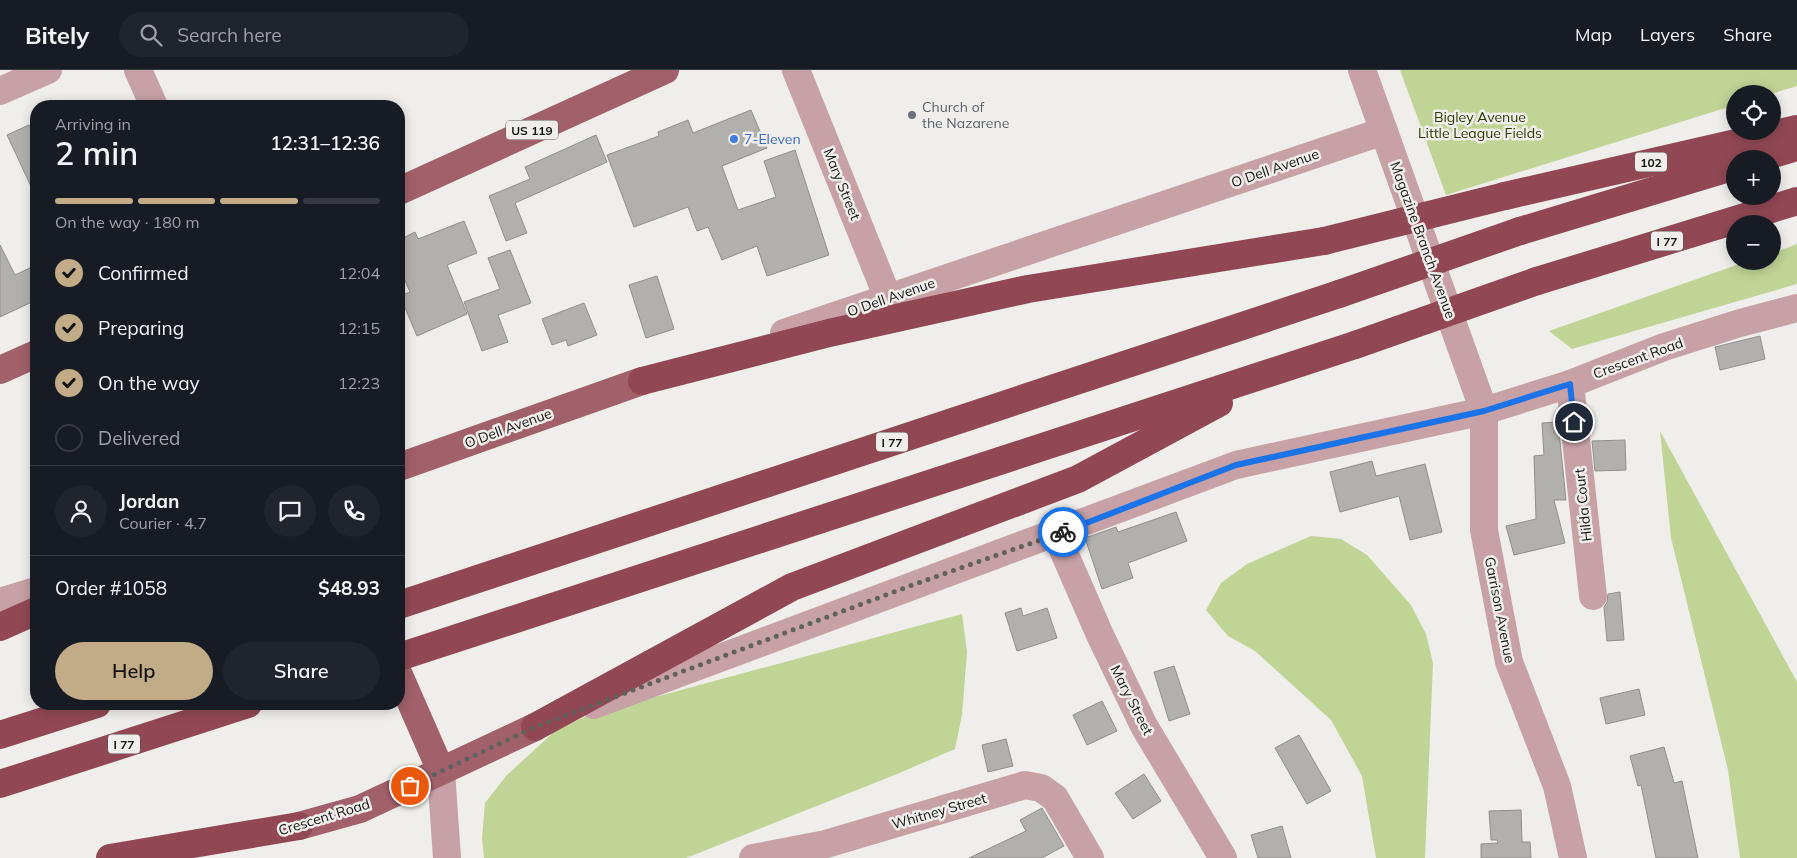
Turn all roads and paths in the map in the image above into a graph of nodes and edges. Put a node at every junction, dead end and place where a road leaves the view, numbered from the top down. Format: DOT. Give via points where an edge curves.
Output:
graph roads {
  1 [pos="48,70"];
  2 [pos="138,70"];
  3 [pos="664,70"];
  4 [pos="796,70"];
  5 [pos="1362,70"];
  6 [pos="0,91"];
  7 [pos="151,100"];
  8 [pos="1797,129"];
  9 [pos="1384,131"];
  10 [pos="1797,147"];
  11 [pos="1781,152"];
  12 [pos="1726,169"];
  13 [pos="405,188"];
  14 [pos="1797,201"];
  15 [pos="888,298"];
  16 [pos="1797,308"];
  17 [pos="30,357"];
  18 [pos="0,370"];
  19 [pos="1279,370"];
  20 [pos="642,381"];
  21 [pos="1570,384"];
  22 [pos="1484,411"];
  23 [pos="405,465"];
  24 [pos="1056,534"];
  25 [pos="30,593"];
  26 [pos="1593,596"];
  27 [pos="0,602"];
  28 [pos="405,603"];
  29 [pos="30,614"];
  30 [pos="0,627"];
  31 [pos="405,654"];
  32 [pos="405,689"];
  33 [pos="78,710"];
  34 [pos="229,710"];
  35 [pos="535,727"];
  36 [pos="0,735"];
  37 [pos="441,771"];
  38 [pos="0,784"];
  39 [pos="298,826"];
  40 [pos="110,858"];
  41 [pos="178,858"];
  42 [pos="447,858"];
  43 [pos="753,858"];
  44 [pos="1090,858"];
  45 [pos="1223,858"];
  46 [pos="1573,858"];
  1 -- 6 [label="street"];
  2 -- 7 [label="street"];
  3 -- 13 [label="main road, US 119"];
  4 -- 15 [label="street, Mary Street"];
  5 -- 9 [label="street, Magazine Branch Avenue"];
  8 -- 20 [label="highway, 102, bridge" via="1324,241 1028,289 829,333"];
  9 -- 15 [label="street, O Dell Avenue"];
  9 -- 22 [label="street, Magazine Branch Avenue"];
  10 -- 11 [label="highway"];
  12 -- 28 [label="highway, I 77, bridge" via="1520,231"];
  14 -- 19 [label="highway, I 77, bridge" via="1536,281"];
  15 -- 20 [label="street, O Dell Avenue"];
  16 -- 21 [label="street, Crescent Road" via="1664,348"];
  17 -- 18 [label="main road"];
  19 -- 31 [label="highway, I 77"];
  19 -- 35 [label="highway" via="1078,479 792,587"];
  20 -- 23 [label="main road, O Dell Avenue"];
  21 -- 22 [label="street, Crescent Road"];
  21 -- 26 [label="street, Hilda Court"];
  22 -- 24 [label="street, Crescent Road" via="1236,465"];
  22 -- 46 [label="street, Garrison Avenue" via="1484,530 1509,662 1558,786"];
  24 -- 35 [label="street, Crescent Road"];
  24 -- 45 [label="street, Mary Street" via="1144,726"];
  25 -- 27 [label="street"];
  29 -- 30 [label="highway"];
  32 -- 37 [label="main road"];
  33 -- 36 [label="highway"];
  34 -- 38 [label="highway, I 77"];
  35 -- 37 [label="main road, Crescent Road"];
  37 -- 39 [label="main road, Crescent Road" via="360,809"];
  37 -- 42 [label="street"];
  39 -- 40 [label="highway"];
  39 -- 41 [label="street, Crescent Road"];
  43 -- 44 [label="street, Whitney Street" via="826,844 1025,785 1041,788 1055,798"];
}
